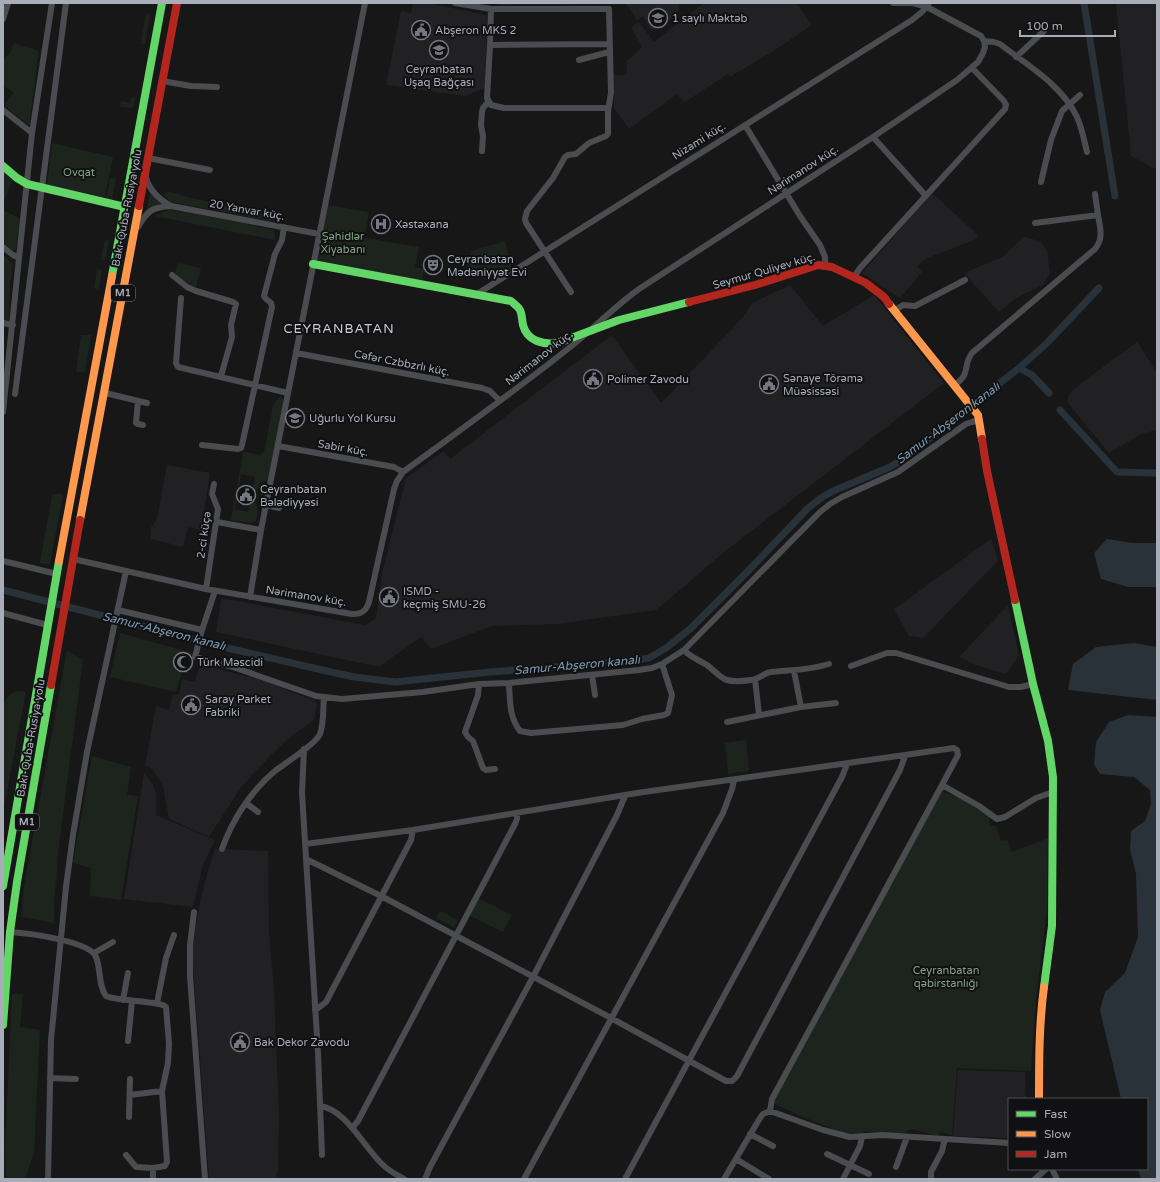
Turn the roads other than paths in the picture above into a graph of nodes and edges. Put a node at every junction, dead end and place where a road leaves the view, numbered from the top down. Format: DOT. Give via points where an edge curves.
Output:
graph roads {
  1 [pos="8,3"];
  2 [pos="52,3"];
  3 [pos="66,3"];
  4 [pos="162,3"];
  5 [pos="177,3"];
  6 [pos="365,3"];
  7 [pos="455,3"];
  8 [pos="893,3"];
  9 [pos="928,5"];
  10 [pos="491,9"];
  11 [pos="3,19"];
  12 [pos="1044,31"];
  13 [pos="984,41"];
  14 [pos="609,44"];
  15 [pos="490,45"];
  16 [pos="609,52"];
  17 [pos="1016,57"];
  18 [pos="579,60"];
  19 [pos="972,68"];
  20 [pos="162,81"];
  21 [pos="217,87"];
  22 [pos="1080,95"];
  23 [pos="488,102"];
  24 [pos="1070,104"];
  25 [pos="608,108"];
  26 [pos="3,110"];
  27 [pos="745,125"];
  28 [pos="32,133"];
  29 [pos="873,137"];
  30 [pos="482,151"];
  31 [pos="1087,152"];
  32 [pos="148,158"];
  33 [pos="3,166"];
  34 [pos="210,170"];
  35 [pos="145,175"];
  36 [pos="1041,182"];
  37 [pos="27,184"];
  38 [pos="42,188"];
  39 [pos="787,193"];
  40 [pos="1095,194"];
  41 [pos="926,196"];
  42 [pos="171,206"];
  43 [pos="125,207"];
  44 [pos="1098,215"];
  45 [pos="1035,223"];
  46 [pos="284,227"];
  47 [pos="319,234"];
  48 [pos="134,235"];
  49 [pos="3,247"];
  50 [pos="545,251"];
  51 [pos="19,258"];
  52 [pos="313,264"];
  53 [pos="825,266"];
  54 [pos="172,275"];
  55 [pos="854,277"];
  56 [pos="964,280"];
  57 [pos="571,292"];
  58 [pos="477,294"];
  59 [pos="181,298"];
  60 [pos="894,310"];
  61 [pos="3,323"];
  62 [pos="13,325"];
  63 [pos="588,332"];
  64 [pos="296,353"];
  65 [pos="221,376"];
  66 [pos="255,385"];
  67 [pos="955,385"];
  68 [pos="104,393"];
  69 [pos="288,393"];
  70 [pos="15,394"];
  71 [pos="138,401"];
  72 [pos="500,401"];
  73 [pos="147,403"];
  74 [pos="3,412"];
  75 [pos="979,420"];
  76 [pos="142,425"];
  77 [pos="202,445"];
  78 [pos="278,446"];
  79 [pos="403,472"];
  80 [pos="214,484"];
  81 [pos="266,505"];
  82 [pos="279,508"];
  83 [pos="217,522"];
  84 [pos="261,530"];
  85 [pos="73,559"];
  86 [pos="3,561"];
  87 [pos="126,571"];
  88 [pos="56,578"];
  89 [pos="206,589"];
  90 [pos="215,591"];
  91 [pos="250,597"];
  92 [pos="118,611"];
  93 [pos="3,613"];
  94 [pos="48,622"];
  95 [pos="202,630"];
  96 [pos="684,650"];
  97 [pos="662,664"];
  98 [pos="829,664"];
  99 [pos="851,666"];
  100 [pos="794,671"];
  101 [pos="592,675"];
  102 [pos="755,679"];
  103 [pos="509,683"];
  104 [pos="479,684"];
  105 [pos="1033,684"];
  106 [pos="595,695"];
  107 [pos="324,697"];
  108 [pos="836,703"];
  109 [pos="802,707"];
  110 [pos="759,715"];
  111 [pos="727,722"];
  112 [pos="304,749"];
  113 [pos="905,756"];
  114 [pos="847,764"];
  115 [pos="495,769"];
  116 [pos="734,780"];
  117 [pos="942,785"];
  118 [pos="1053,792"];
  119 [pos="624,796"];
  120 [pos="246,803"];
  121 [pos="258,812"];
  122 [pos="517,813"];
  123 [pos="413,830"];
  124 [pos="305,844"];
  125 [pos="222,849"];
  126 [pos="306,859"];
  127 [pos="3,886"];
  128 [pos="381,896"];
  129 [pos="194,912"];
  130 [pos="10,932"];
  131 [pos="174,935"];
  132 [pos="455,936"];
  133 [pos="62,940"];
  134 [pos="113,942"];
  135 [pos="3,949"];
  136 [pos="94,953"];
  137 [pos="128,973"];
  138 [pos="533,976"];
  139 [pos="124,1000"];
  140 [pos="132,1001"];
  141 [pos="157,1003"];
  142 [pos="315,1010"];
  143 [pos="611,1018"];
  144 [pos="3,1025"];
  145 [pos="128,1041"];
  146 [pos="689,1060"];
  147 [pos="50,1078"];
  148 [pos="76,1079"];
  149 [pos="130,1079"];
  150 [pos="162,1091"];
  151 [pos="130,1095"];
  152 [pos="1039,1098"];
  153 [pos="320,1106"];
  154 [pos="770,1111"];
  155 [pos="129,1117"];
  156 [pos="352,1128"];
  157 [pos="750,1134"];
  158 [pos="907,1137"];
  159 [pos="862,1138"];
  160 [pos="945,1139"];
  161 [pos="1008,1143"];
  162 [pos="772,1146"];
  163 [pos="322,1154"];
  164 [pos="827,1154"];
  165 [pos="126,1155"];
  166 [pos="736,1159"];
  167 [pos="850,1165"];
  168 [pos="896,1167"];
  169 [pos="153,1168"];
  170 [pos="1045,1170"];
  171 [pos="1052,1170"];
  172 [pos="869,1174"];
  173 [pos="48,1179"];
  174 [pos="153,1179"];
  175 [pos="205,1179"];
  176 [pos="404,1179"];
  177 [pos="425,1179"];
  178 [pos="524,1179"];
  179 [pos="625,1179"];
  180 [pos="724,1179"];
  181 [pos="769,1179"];
  182 [pos="843,1179"];
  183 [pos="931,1179"];
  184 [pos="1035,1179"];
  185 [pos="1057,1179"];
  1 -- 11 [label="street"];
  2 -- 28 [label="street"];
  3 -- 38 [label="street"];
  4 -- 43 [label="main road, Bakı-Quba-Rusiya yolu / M1"];
  5 -- 20 [label="main road, Bakı-Quba-Rusiya yolu / M1"];
  6 -- 47 [label="street"];
  7 -- 10 [label="street"];
  8 -- 9 [label="street"];
  9 -- 13 [label="street" via="974,31"];
  9 -- 27 [label="street, Nizami küç." via="912,20"];
  10 -- 14 [label="street" via="608,9"];
  10 -- 15 [label="street"];
  12 -- 17 [label="street"];
  13 -- 17 [label="street" via="1000,44"];
  13 -- 19 [label="street, Nərimanov küç." via="983,53"];
  14 -- 15 [label="street"];
  14 -- 16 [label="street"];
  15 -- 23 [label="street"];
  16 -- 18 [label="street"];
  16 -- 25 [label="street" via="611,93"];
  17 -- 24 [label="street" via="1053,85"];
  19 -- 29 [label="street, Nərimanov küç."];
  19 -- 41 [label="street" via="1004,101 1005,109"];
  20 -- 21 [label="street"];
  20 -- 32 [label="main road, Bakı-Quba-Rusiya yolu / M1"];
  22 -- 24 [label="street"];
  23 -- 25 [label="street" via="495,107 504,108"];
  23 -- 30 [label="street" via="482,112"];
  24 -- 31 [label="street" via="1078,118"];
  24 -- 36 [label="street" via="1062,111 1054,129"];
  25 -- 50 [label="street" via="608,134 589,143 579,152 565,156 553,178 527,211 526,223"];
  26 -- 28 [label="street"];
  27 -- 39 [label="street"];
  27 -- 50 [label="street, Nizami küç."];
  28 -- 37 [label="street"];
  29 -- 39 [label="street, Nərimanov küç."];
  29 -- 41 [label="street"];
  32 -- 34 [label="street"];
  32 -- 35 [label="main road, Bakı-Quba-Rusiya yolu / M1"];
  33 -- 37 [label="main road"];
  35 -- 42 [label="street" via="154,194"];
  35 -- 48 [label="main road, Bakı-Quba-Rusiya yolu / M1"];
  37 -- 38 [label="main road"];
  37 -- 51 [label="street"];
  38 -- 43 [label="main road"];
  38 -- 70 [label="street"];
  39 -- 53 [label="street" via="820,245 825,257"];
  39 -- 63 [label="street, Nərimanov küç." via="639,289"];
  40 -- 44 [label="street"];
  41 -- 55 [label="street"];
  42 -- 46 [label="street, 20 Yanvar küç."];
  42 -- 48 [label="street" via="159,207 148,212"];
  43 -- 88 [label="main road, Bakı-Quba-Rusiya yolu / M1"];
  44 -- 45 [label="street"];
  44 -- 67 [label="street" via="1101,238 1095,249 972,353 964,376"];
  46 -- 47 [label="street, 20 Yanvar küç."];
  46 -- 66 [label="street" via="264,296 272,307"];
  47 -- 52 [label="street"];
  48 -- 68 [label="main road, Bakı-Quba-Rusiya yolu / M1"];
  49 -- 51 [label="street"];
  50 -- 57 [label="street"];
  50 -- 58 [label="street, Nizami küç."];
  51 -- 62 [label="street"];
  52 -- 58 [label="main road"];
  52 -- 64 [label="street"];
  53 -- 55 [label="main road, Seymur Quliyev küç."];
  53 -- 63 [label="main road, Seymur Quliyev küç." via="818,265 755,285 620,320"];
  54 -- 65 [label="street" via="187,287 236,304 231,325 232,337"];
  55 -- 60 [label="main road, Seymur Quliyev küç." via="876,290"];
  56 -- 60 [label="street" via="915,306 903,305"];
  58 -- 63 [label="main road" via="511,301 518,306 522,312 526,334 542,343 550,345"];
  59 -- 65 [label="street" via="176,365"];
  60 -- 67 [label="main road, Seymur Quliyev küç."];
  61 -- 62 [label="street"];
  62 -- 74 [label="street"];
  63 -- 72 [label="street, Nərimanov küç."];
  64 -- 69 [label="street"];
  64 -- 72 [label="street, Cəfər Czbbzrlı küç." via="482,388 490,391"];
  65 -- 66 [label="street"];
  66 -- 69 [label="street"];
  66 -- 77 [label="street" via="241,448"];
  67 -- 75 [label="main road, Seymur Quliyev küç." via="976,411"];
  68 -- 71 [label="street"];
  68 -- 85 [label="main road, Bakı-Quba-Rusiya yolu / M1"];
  69 -- 78 [label="street"];
  71 -- 73 [label="street"];
  71 -- 76 [label="street" via="136,423"];
  72 -- 79 [label="street, Nərimanov küç."];
  75 -- 96 [label="street" via="966,424 898,472 830,504"];
  75 -- 105 [label="main road" via="991,493"];
  78 -- 79 [label="street, Sabir küç." via="394,467"];
  78 -- 81 [label="street"];
  79 -- 91 [label="street, Nərimanov küç." via="394,489 369,602 363,612 352,614"];
  80 -- 83 [label="street, 2-ci küçə" via="212,494 218,509"];
  81 -- 82 [label="street"];
  81 -- 84 [label="street"];
  83 -- 84 [label="street"];
  83 -- 89 [label="street, 2-ci küçə"];
  84 -- 91 [label="street"];
  85 -- 87 [label="street, Nərimanov küç."];
  85 -- 130 [label="main road, Bakı-Quba-Rusiya yolu / M1"];
  86 -- 88 [label="street"];
  87 -- 89 [label="street, Nərimanov küç."];
  87 -- 92 [label="street"];
  88 -- 94 [label="main road, Bakı-Quba-Rusiya yolu"];
  89 -- 90 [label="street, Nərimanov küç."];
  90 -- 91 [label="street, Nərimanov küç."];
  90 -- 95 [label="street"];
  92 -- 95 [label="street"];
  92 -- 133 [label="street" via="73,835"];
  93 -- 94 [label="street"];
  94 -- 127 [label="main road, Bakı-Quba-Rusiya yolu / M1"];
  95 -- 107 [label="street" via="195,657"];
  96 -- 97 [label="street"];
  96 -- 102 [label="street" via="725,679"];
  97 -- 101 [label="street" via="652,668"];
  97 -- 103 [label="street" via="672,695 668,712 664,716 623,725 531,733 520,731 512,716"];
  98 -- 100 [label="street"];
  99 -- 105 [label="street" via="887,653 896,653 1009,687"];
  100 -- 102 [label="street" via="769,672"];
  100 -- 109 [label="street"];
  101 -- 103 [label="street"];
  101 -- 106 [label="street"];
  102 -- 110 [label="street"];
  103 -- 104 [label="street"];
  104 -- 107 [label="street" via="342,699"];
  104 -- 115 [label="street" via="478,695 465,732 473,741 483,768"];
  105 -- 118 [label="main road" via="1051,753"];
  107 -- 112 [label="street" via="320,734"];
  108 -- 109 [label="street"];
  109 -- 110 [label="street"];
  110 -- 111 [label="street"];
  112 -- 120 [label="street" via="274,772"];
  112 -- 124 [label="street" via="302,793"];
  113 -- 114 [label="street"];
  113 -- 117 [label="street" via="948,748 957,750 958,755"];
  113 -- 146 [label="street" via="900,770 737,1076 732,1081 726,1081"];
  114 -- 116 [label="street"];
  114 -- 146 [label="street"];
  116 -- 119 [label="street"];
  116 -- 143 [label="street" via="723,813"];
  117 -- 118 [label="street" via="997,819"];
  117 -- 154 [label="street" via="772,1099"];
  118 -- 152 [label="main road" via="1052,926 1042,1002"];
  119 -- 122 [label="street"];
  119 -- 138 [label="street" via="617,815"];
  120 -- 121 [label="street"];
  120 -- 125 [label="street" via="231,826"];
  122 -- 123 [label="street"];
  122 -- 132 [label="street" via="515,824"];
  123 -- 124 [label="street"];
  123 -- 128 [label="street" via="411,840"];
  124 -- 126 [label="street"];
  126 -- 128 [label="street"];
  126 -- 142 [label="street"];
  128 -- 132 [label="street"];
  128 -- 142 [label="street" via="326,1002"];
  129 -- 175 [label="street" via="190,958"];
  130 -- 133 [label="street"];
  130 -- 135 [label="main road"];
  130 -- 144 [label="main road, Bakı-Quba-Rusiya yolu / M1"];
  131 -- 141 [label="street" via="166,958"];
  132 -- 138 [label="street"];
  132 -- 156 [label="street"];
  133 -- 136 [label="street"];
  133 -- 147 [label="street" via="51,1040"];
  134 -- 136 [label="street"];
  136 -- 139 [label="street" via="104,993 108,997"];
  137 -- 139 [label="street"];
  138 -- 143 [label="street"];
  138 -- 177 [label="street"];
  139 -- 140 [label="street"];
  140 -- 141 [label="street"];
  140 -- 145 [label="street"];
  141 -- 150 [label="street" via="164,1005 167,1010 169,1043"];
  142 -- 153 [label="street"];
  143 -- 146 [label="street"];
  143 -- 178 [label="street"];
  146 -- 179 [label="street"];
  147 -- 148 [label="street"];
  147 -- 173 [label="street"];
  149 -- 151 [label="street"];
  150 -- 151 [label="street"];
  150 -- 169 [label="street" via="167,1162 164,1167"];
  151 -- 155 [label="street"];
  153 -- 156 [label="street" via="330,1108"];
  153 -- 163 [label="street"];
  154 -- 157 [label="street" via="763,1114"];
  154 -- 159 [label="street" via="837,1134"];
  156 -- 176 [label="street" via="383,1166"];
  157 -- 162 [label="street"];
  157 -- 166 [label="street"];
  158 -- 159 [label="street" via="882,1135"];
  158 -- 160 [label="street"];
  158 -- 168 [label="street"];
  159 -- 167 [label="street"];
  160 -- 161 [label="street"];
  160 -- 183 [label="street" via="931,1172"];
  164 -- 167 [label="street"];
  165 -- 169 [label="street" via="136,1167"];
  166 -- 180 [label="street"];
  166 -- 181 [label="street"];
  167 -- 172 [label="street"];
  167 -- 182 [label="street"];
  169 -- 174 [label="street"];
  170 -- 184 [label="street"];
  171 -- 185 [label="street"];
}
